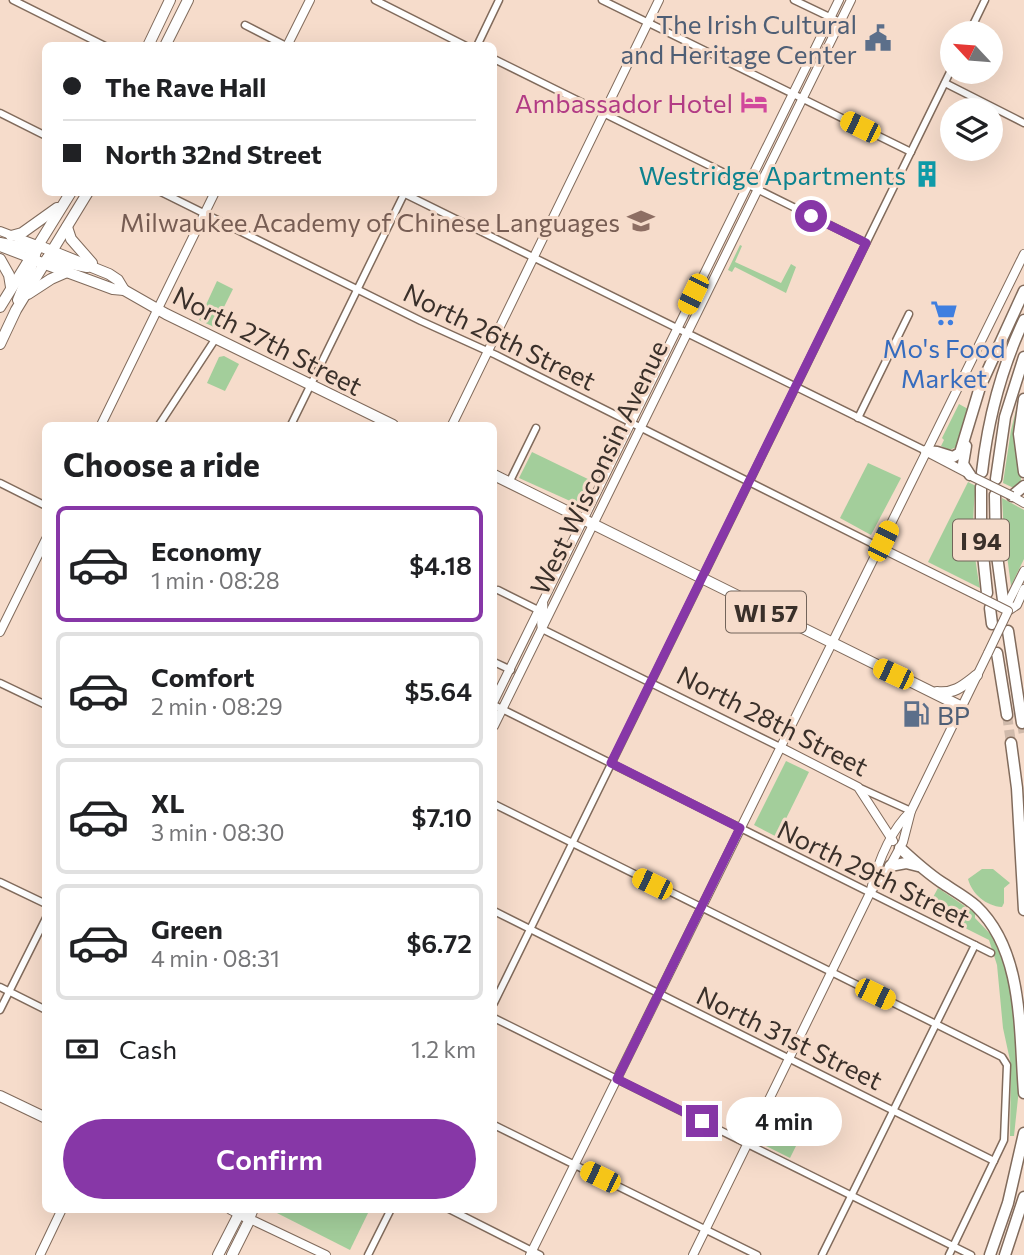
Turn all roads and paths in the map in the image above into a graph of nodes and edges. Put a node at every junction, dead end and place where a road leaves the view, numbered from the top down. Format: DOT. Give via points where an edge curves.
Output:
graph roads {
  1 [pos="13,0"];
  2 [pos="170,0"];
  3 [pos="188,0"];
  4 [pos="310,0"];
  5 [pos="375,0"];
  6 [pos="499,0"];
  7 [pos="602,0"];
  8 [pos="659,0"];
  9 [pos="794,0"];
  10 [pos="839,0"];
  11 [pos="852,0"];
  12 [pos="985,0"];
  13 [pos="831,18"];
  14 [pos="975,21"];
  15 [pos="840,22"];
  16 [pos="648,23"];
  17 [pos="245,25"];
  18 [pos="97,42"];
  19 [pos="150,42"];
  20 [pos="168,42"];
  21 [pos="278,42"];
  22 [pos="288,42"];
  23 [pos="458,42"];
  24 [pos="479,42"];
  25 [pos="497,61"];
  26 [pos="945,84"];
  27 [pos="947,84"];
  28 [pos="794,95"];
  29 [pos="803,99"];
  30 [pos="0,113"];
  31 [pos="603,114"];
  32 [pos="1024,122"];
  33 [pos="42,134"];
  34 [pos="911,152"];
  35 [pos="747,184"];
  36 [pos="757,189"];
  37 [pos="68,196"];
  38 [pos="86,196"];
  39 [pos="169,196"];
  40 [pos="213,196"];
  41 [pos="402,196"];
  42 [pos="409,196"];
  43 [pos="64,203"];
  44 [pos="205,213"];
  45 [pos="67,227"];
  46 [pos="0,231"];
  47 [pos="11,236"];
  48 [pos="866,243"];
  49 [pos="0,245"];
  50 [pos="40,254"];
  51 [pos="1024,254"];
  52 [pos="534,257"];
  53 [pos="0,259"];
  54 [pos="94,266"];
  55 [pos="67,272"];
  56 [pos="11,287"];
  57 [pos="124,290"];
  58 [pos="356,290"];
  59 [pos="1024,291"];
  60 [pos="24,297"];
  61 [pos="0,307"];
  62 [pos="158,309"];
  63 [pos="16,310"];
  64 [pos="909,314"];
  65 [pos="1024,320"];
  66 [pos="677,327"];
  67 [pos="688,333"];
  68 [pos="216,338"];
  69 [pos="0,344"];
  70 [pos="488,352"];
  71 [pos="1024,357"];
  72 [pos="310,385"];
  73 [pos="797,387"];
  74 [pos="1024,399"];
  75 [pos="859,418"];
  76 [pos="102,422"];
  77 [pos="163,422"];
  78 [pos="292,422"];
  79 [pos="387,422"];
  80 [pos="453,422"];
  81 [pos="631,423"];
  82 [pos="969,426"];
  83 [pos="536,428"];
  84 [pos="640,429"];
  85 [pos="926,451"];
  86 [pos="1024,472"];
  87 [pos="975,475"];
  88 [pos="497,477"];
  89 [pos="996,479"];
  90 [pos="0,483"];
  91 [pos="509,483"];
  92 [pos="749,483"];
  93 [pos="1024,486"];
  94 [pos="981,487"];
  95 [pos="995,495"];
  96 [pos="1012,496"];
  97 [pos="1024,501"];
  98 [pos="42,504"];
  99 [pos="582,519"];
  100 [pos="593,525"];
  101 [pos="42,547"];
  102 [pos="879,547"];
  103 [pos="1024,571"];
  104 [pos="702,579"];
  105 [pos="1024,589"];
  106 [pos="498,590"];
  107 [pos="984,595"];
  108 [pos="543,600"];
  109 [pos="1011,605"];
  110 [pos="990,608"];
  111 [pos="538,610"];
  112 [pos="992,624"];
  113 [pos="542,629"];
  114 [pos="1008,631"];
  115 [pos="0,632"];
  116 [pos="831,644"];
  117 [pos="993,653"];
  118 [pos="497,663"];
  119 [pos="509,669"];
  120 [pos="519,674"];
  121 [pos="977,676"];
  122 [pos="651,682"];
  123 [pos="0,683"];
  124 [pos="932,692"];
  125 [pos="497,702"];
  126 [pos="42,703"];
  127 [pos="497,704"];
  128 [pos="497,706"];
  129 [pos="962,707"];
  130 [pos="1007,715"];
  131 [pos="1022,723"];
  132 [pos="1011,743"];
  133 [pos="780,747"];
  134 [pos="611,763"];
  135 [pos="858,787"];
  136 [pos="497,806"];
  137 [pos="911,811"];
  138 [pos="740,828"];
  139 [pos="572,843"];
  140 [pos="896,844"];
  141 [pos="890,866"];
  142 [pos="920,866"];
  143 [pos="0,881"];
  144 [pos="870,893"];
  145 [pos="42,902"];
  146 [pos="701,908"];
  147 [pos="1024,909"];
  148 [pos="497,913"];
  149 [pos="42,926"];
  150 [pos="530,930"];
  151 [pos="975,945"];
  152 [pos="991,953"];
  153 [pos="831,972"];
  154 [pos="0,987"];
  155 [pos="9,992"];
  156 [pos="659,993"];
  157 [pos="497,997"];
  158 [pos="42,1008"];
  159 [pos="0,1010"];
  160 [pos="497,1019"];
  161 [pos="936,1024"];
  162 [pos="790,1057"];
  163 [pos="617,1079"];
  164 [pos="1024,1093"];
  165 [pos="0,1096"];
  166 [pos="893,1110"];
  167 [pos="42,1116"];
  168 [pos="497,1126"];
  169 [pos="1024,1133"];
  170 [pos="747,1144"];
  171 [pos="994,1161"];
  172 [pos="574,1165"];
  173 [pos="851,1196"];
  174 [pos="1024,1197"];
  175 [pos="60,1213"];
  176 [pos="236,1213"];
  177 [pos="389,1213"];
  178 [pos="457,1213"];
  179 [pos="252,1214"];
  180 [pos="706,1229"];
  181 [pos="953,1246"];
  182 [pos="992,1251"];
  183 [pos="1006,1253"];
  184 [pos="534,1254"];
  185 [pos="40,1255"];
  186 [pos="218,1255"];
  187 [pos="232,1255"];
  188 [pos="326,1255"];
  189 [pos="368,1255"];
  190 [pos="693,1255"];
  191 [pos="757,1255"];
  192 [pos="822,1255"];
  193 [pos="949,1255"];
  194 [pos="971,1255"];
  1 -- 18 [label="street"];
  2 -- 19 [label="main road"];
  3 -- 20 [label="main road"];
  4 -- 22 [label="street"];
  5 -- 23 [label="street"];
  6 -- 24 [label="street"];
  7 -- 16 [label="street"];
  8 -- 16 [label="street"];
  9 -- 13 [label="street"];
  10 -- 13 [label="street, West Wisconsin Avenue"];
  11 -- 15 [label="street, West Wisconsin Avenue"];
  12 -- 14 [label="street"];
  13 -- 15 [label="street"];
  13 -- 28 [label="street, West Wisconsin Avenue"];
  15 -- 29 [label="street, West Wisconsin Avenue"];
  16 -- 28 [label="street"];
  16 -- 31 [label="street"];
  17 -- 21 [label="street"];
  25 -- 31 [label="street"];
  26 -- 34 [label="street"];
  27 -- 32 [label="street"];
  28 -- 29 [label="street"];
  28 -- 35 [label="street, West Wisconsin Avenue"];
  29 -- 34 [label="street"];
  29 -- 36 [label="street, West Wisconsin Avenue"];
  30 -- 33 [label="street"];
  31 -- 35 [label="street"];
  31 -- 52 [label="street"];
  34 -- 48 [label="street"];
  35 -- 36 [label="street"];
  35 -- 66 [label="street, West Wisconsin Avenue"];
  36 -- 48 [label="street"];
  36 -- 67 [label="street, West Wisconsin Avenue"];
  37 -- 43 [label="main road"];
  38 -- 45 [label="main road"];
  39 -- 44 [label="street, North 26th Street"];
  40 -- 44 [label="street"];
  41 -- 58 [label="street"];
  42 -- 52 [label="street"];
  43 -- 47 [label="main road"];
  43 -- 50 [label="main road"];
  44 -- 58 [label="street, North 26th Street"];
  44 -- 62 [label="street"];
  45 -- 50 [label="main road"];
  45 -- 54 [label="main road" via="71,239"];
  46 -- 47 [label="street, North 27th Street"];
  47 -- 50 [label="street, North 27th Street"];
  48 -- 73 [label="street"];
  49 -- 50 [label="main road"];
  50 -- 54 [label="main road, North 27th Street"];
  50 -- 55 [label="main road, North 27th Street"];
  50 -- 56 [label="main road"];
  50 -- 60 [label="main road"];
  50 -- 63 [label="main road"];
  51 -- 85 [label="street"];
  52 -- 66 [label="street"];
  52 -- 70 [label="street"];
  53 -- 56 [label="main road"];
  54 -- 57 [label="main road, North 27th Street" via="118,280"];
  55 -- 57 [label="main road, North 27th Street"];
  55 -- 60 [label="main road"];
  56 -- 61 [label="main road"];
  57 -- 62 [label="main road, North 27th Street"];
  58 -- 70 [label="street, North 26th Street"];
  58 -- 72 [label="street"];
  59 -- 82 [label="highway" via="988,369"];
  60 -- 63 [label="main road"];
  62 -- 68 [label="main road, North 27th Street"];
  62 -- 76 [label="street"];
  63 -- 69 [label="main road"];
  64 -- 75 [label="street"];
  65 -- 87 [label="highway" via="999,385"];
  66 -- 67 [label="street"];
  66 -- 81 [label="street, West Wisconsin Avenue"];
  67 -- 73 [label="street"];
  67 -- 84 [label="street, West Wisconsin Avenue"];
  68 -- 72 [label="main road, North 27th Street"];
  68 -- 77 [label="street"];
  70 -- 80 [label="street"];
  70 -- 81 [label="street, North 26th Street"];
  71 -- 89 [label="highway" via="1005,417"];
  72 -- 78 [label="street"];
  72 -- 79 [label="main road, North 27th Street"];
  73 -- 75 [label="street"];
  73 -- 92 [label="street"];
  74 -- 86 [label="highway" via="1018,434"];
  75 -- 85 [label="street"];
  81 -- 84 [label="street, North 26th Street"];
  81 -- 99 [label="street, West Wisconsin Avenue"];
  82 -- 85 [label="highway" via="956,456"];
  82 -- 87 [label="highway" via="963,464"];
  83 -- 91 [label="street"];
  84 -- 92 [label="street, North 26th Street"];
  84 -- 100 [label="street, West Wisconsin Avenue"];
  85 -- 87 [label="street"];
  85 -- 102 [label="street"];
  87 -- 96 [label="street, bridge"];
  88 -- 91 [label="main road, WI 57"];
  90 -- 98 [label="street"];
  91 -- 99 [label="main road, WI 57"];
  92 -- 102 [label="street, North 26th Street"];
  92 -- 104 [label="street"];
  93 -- 96 [label="highway"];
  94 -- 107 [label="highway, I 94"];
  95 -- 109 [label="highway, I 94" via="996,548"];
  96 -- 97 [label="street"];
  99 -- 100 [label="main road, WI 57"];
  99 -- 108 [label="street, West Wisconsin Avenue"];
  100 -- 104 [label="main road, WI 57"];
  100 -- 113 [label="street, West Wisconsin Avenue"];
  101 -- 115 [label="street"];
  102 -- 107 [label="street, North 26th Street"];
  102 -- 116 [label="street"];
  103 -- 109 [label="street"];
  104 -- 116 [label="main road, WI 57"];
  104 -- 122 [label="street"];
  105 -- 109 [label="street"];
  106 -- 111 [label="street"];
  107 -- 109 [label="street, North 26th Street, bridge"];
  108 -- 111 [label="street, West Wisconsin Avenue"];
  108 -- 113 [label="street"];
  109 -- 117 [label="street, bridge"];
  110 -- 112 [label="highway"];
  111 -- 119 [label="street, West Wisconsin Avenue"];
  113 -- 120 [label="street, West Wisconsin Avenue"];
  113 -- 122 [label="street, North 28th Street"];
  114 -- 131 [label="highway"];
  116 -- 124 [label="main road, WI 57"];
  116 -- 133 [label="street"];
  117 -- 121 [label="street"];
  117 -- 130 [label="highway"];
  118 -- 119 [label="street"];
  119 -- 120 [label="street"];
  119 -- 125 [label="street, West Wisconsin Avenue"];
  120 -- 127 [label="street, West Wisconsin Avenue"];
  121 -- 124 [label="main road" via="953,691"];
  121 -- 129 [label="street"];
  122 -- 133 [label="street, North 28th Street"];
  122 -- 134 [label="street"];
  123 -- 126 [label="street"];
  124 -- 129 [label="main road, WI 57"];
  128 -- 134 [label="street, North 29th Street"];
  129 -- 137 [label="street"];
  132 -- 147 [label="highway"];
  133 -- 135 [label="street, North 28th Street"];
  133 -- 138 [label="street"];
  134 -- 138 [label="street, North 29th Street"];
  134 -- 139 [label="street"];
  135 -- 137 [label="street, North 28th Street"];
  135 -- 140 [label="street"];
  136 -- 139 [label="street"];
  137 -- 140 [label="street" via="909,826"];
  138 -- 144 [label="street, North 29th Street"];
  138 -- 146 [label="street"];
  139 -- 146 [label="street"];
  139 -- 150 [label="street"];
  140 -- 141 [label="street"];
  140 -- 142 [label="highway"];
  140 -- 144 [label="street" via="875,874"];
  141 -- 142 [label="highway"];
  141 -- 144 [label="street"];
  142 -- 164 [label="highway" via="976,906 1003,940 1014,972"];
  143 -- 145 [label="street"];
  144 -- 151 [label="street, North 29th Street"];
  144 -- 153 [label="street"];
  146 -- 153 [label="street"];
  146 -- 156 [label="street"];
  148 -- 150 [label="street, North 31st Street"];
  149 -- 155 [label="street"];
  150 -- 156 [label="street, North 31st Street"];
  150 -- 157 [label="street"];
  151 -- 152 [label="street, North 29th Street"];
  151 -- 161 [label="street"];
  153 -- 161 [label="street"];
  153 -- 162 [label="street"];
  154 -- 155 [label="street"];
  155 -- 158 [label="street"];
  155 -- 159 [label="street"];
  156 -- 162 [label="street, North 31st Street"];
  156 -- 163 [label="street"];
  160 -- 163 [label="street"];
  161 -- 166 [label="street"];
  161 -- 171 [label="street" via="997,1054 1007,1065 1004,1140"];
  162 -- 166 [label="street, North 31st Street"];
  162 -- 170 [label="street"];
  163 -- 170 [label="street"];
  163 -- 172 [label="street"];
  165 -- 167 [label="main road"];
  166 -- 171 [label="street, North 31st Street"];
  166 -- 173 [label="street"];
  168 -- 172 [label="street"];
  169 -- 182 [label="highway"];
  170 -- 173 [label="street"];
  170 -- 180 [label="street"];
  171 -- 181 [label="street"];
  172 -- 180 [label="street"];
  172 -- 184 [label="street"];
  173 -- 181 [label="street"];
  173 -- 192 [label="street"];
  174 -- 183 [label="highway"];
  175 -- 185 [label="street"];
  176 -- 186 [label="main road"];
  177 -- 189 [label="street"];
  178 -- 184 [label="street"];
  179 -- 187 [label="main road"];
  179 -- 188 [label="street"];
  180 -- 190 [label="street"];
  180 -- 191 [label="street"];
  181 -- 193 [label="street"];
  181 -- 194 [label="street"];
}
